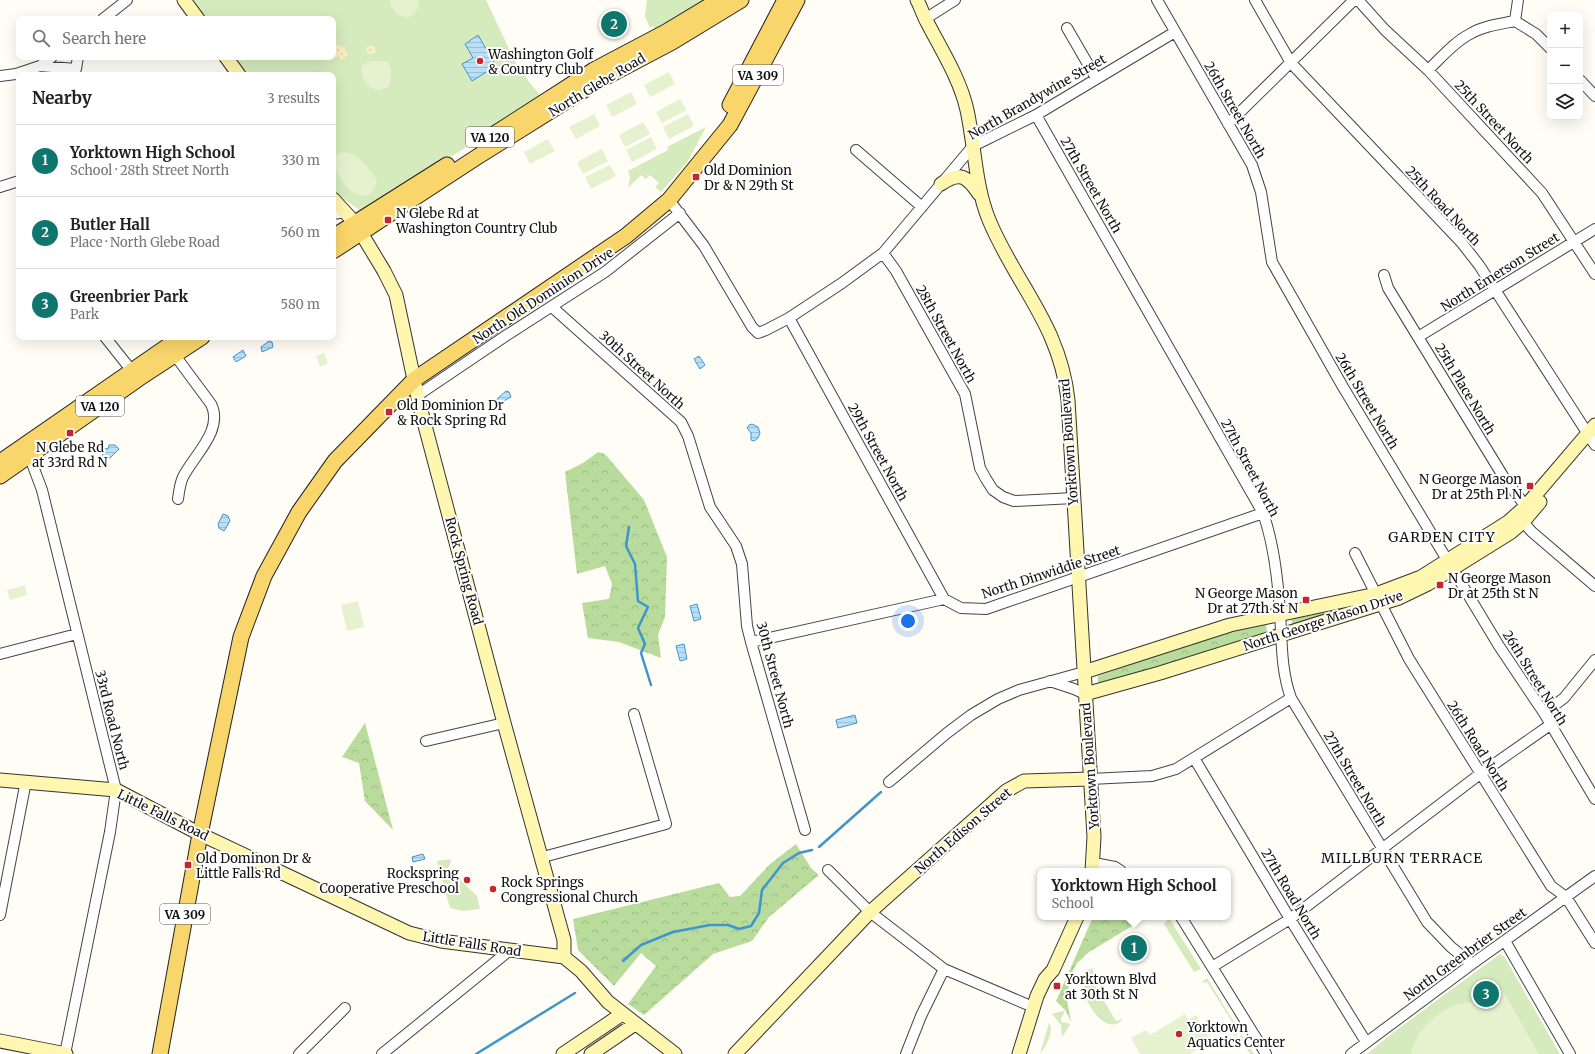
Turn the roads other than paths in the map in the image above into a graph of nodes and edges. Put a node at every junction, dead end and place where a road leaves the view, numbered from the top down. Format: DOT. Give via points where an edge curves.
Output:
graph roads {
  1 [pos="127,0"];
  2 [pos="184,0"];
  3 [pos="719,0"];
  4 [pos="741,0"];
  5 [pos="785,0"];
  6 [pos="797,0"];
  7 [pos="910,0"];
  8 [pos="917,0"];
  9 [pos="955,0"];
  10 [pos="1157,0"];
  11 [pos="1255,0"];
  12 [pos="1354,0"];
  13 [pos="1358,0"];
  14 [pos="1518,0"];
  15 [pos="107,16"];
  16 [pos="196,16"];
  17 [pos="925,19"];
  18 [pos="1514,22"];
  19 [pos="1067,28"];
  20 [pos="1175,32"];
  21 [pos="1547,45"];
  22 [pos="48,60"];
  23 [pos="78,60"];
  24 [pos="228,60"];
  25 [pos="1291,63"];
  26 [pos="40,66"];
  27 [pos="1428,70"];
  28 [pos="22,72"];
  29 [pos="78,72"];
  30 [pos="237,72"];
  31 [pos="16,74"];
  32 [pos="0,76"];
  33 [pos="1096,78"];
  34 [pos="1583,83"];
  35 [pos="1595,96"];
  36 [pos="1036,114"];
  37 [pos="1228,124"];
  38 [pos="712,146"];
  39 [pos="973,146"];
  40 [pos="856,150"];
  41 [pos="16,183"];
  42 [pos="941,184"];
  43 [pos="0,187"];
  44 [pos="982,197"];
  45 [pos="669,200"];
  46 [pos="336,203"];
  47 [pos="922,207"];
  48 [pos="680,214"];
  49 [pos="348,220"];
  50 [pos="1595,228"];
  51 [pos="336,234"];
  52 [pos="1574,241"];
  53 [pos="336,245"];
  54 [pos="883,253"];
  55 [pos="1595,274"];
  56 [pos="1384,275"];
  57 [pos="1495,290"];
  58 [pos="552,307"];
  59 [pos="789,318"];
  60 [pos="1418,337"];
  61 [pos="107,340"];
  62 [pos="179,340"];
  63 [pos="195,340"];
  64 [pos="171,350"];
  65 [pos="135,374"];
  66 [pos="415,379"];
  67 [pos="418,395"];
  68 [pos="1593,437"];
  69 [pos="27,450"];
  70 [pos="0,462"];
  71 [pos="0,476"];
  72 [pos="1074,498"];
  73 [pos="178,499"];
  74 [pos="1263,513"];
  75 [pos="1526,514"];
  76 [pos="1355,553"];
  77 [pos="1451,564"];
  78 [pos="1078,577"];
  79 [pos="1595,586"];
  80 [pos="1379,599"];
  81 [pos="944,600"];
  82 [pos="1281,614"];
  83 [pos="77,634"];
  84 [pos="1281,636"];
  85 [pos="751,642"];
  86 [pos="0,654"];
  87 [pos="1595,660"];
  88 [pos="1084,672"];
  89 [pos="1050,682"];
  90 [pos="1085,694"];
  91 [pos="1291,698"];
  92 [pos="1544,713"];
  93 [pos="634,714"];
  94 [pos="504,722"];
  95 [pos="1550,725"];
  96 [pos="426,741"];
  97 [pos="1194,758"];
  98 [pos="1480,774"];
  99 [pos="1090,779"];
  100 [pos="0,780"];
  101 [pos="26,781"];
  102 [pos="889,782"];
  103 [pos="116,790"];
  104 [pos="1595,799"];
  105 [pos="805,830"];
  106 [pos="200,834"];
  107 [pos="1381,848"];
  108 [pos="543,857"];
  109 [pos="1093,867"];
  110 [pos="1116,868"];
  111 [pos="828,870"];
  112 [pos="1595,876"];
  113 [pos="1566,897"];
  114 [pos="870,912"];
  115 [pos="0,915"];
  116 [pos="1290,919"];
  117 [pos="1076,920"];
  118 [pos="1183,920"];
  119 [pos="1505,941"];
  120 [pos="1595,943"];
  121 [pos="510,950"];
  122 [pos="564,957"];
  123 [pos="1472,964"];
  124 [pos="1212,967"];
  125 [pos="944,969"];
  126 [pos="1053,970"];
  127 [pos="1033,1007"];
  128 [pos="345,1008"];
  129 [pos="622,1014"];
  130 [pos="635,1024"];
  131 [pos="0,1041"];
  132 [pos="1366,1042"];
  133 [pos="65,1054"];
  134 [pos="160,1054"];
  135 [pos="298,1054"];
  136 [pos="382,1054"];
  137 [pos="563,1054"];
  138 [pos="591,1054"];
  139 [pos="676,1054"];
  140 [pos="735,1054"];
  141 [pos="906,1054"];
  142 [pos="1019,1054"];
  143 [pos="1028,1054"];
  144 [pos="1266,1054"];
  145 [pos="1351,1054"];
  146 [pos="1570,1054"];
  1 -- 15 [label="street"];
  2 -- 16 [label="street"];
  3 -- 49 [label="main road, North Glebe Road / VA 120" via="666,32 594,70"];
  4 -- 49 [label="main road, North Glebe Road / VA 120" via="672,42"];
  5 -- 38 [label="main road, VA 309" via="721,122"];
  6 -- 38 [label="main road, VA 309" via="739,110"];
  7 -- 17 [label="street, Yorktown Boulevard"];
  8 -- 17 [label="street, Yorktown Boulevard"];
  9 -- 17 [label="street"];
  10 -- 20 [label="street, 26th Street North"];
  11 -- 25 [label="street, 25th Road North"];
  12 -- 25 [label="street"];
  13 -- 27 [label="street, 25th Street North" via="1385,30"];
  14 -- 18 [label="street"];
  17 -- 39 [label="street, Yorktown Boulevard" via="958,83 967,110"];
  18 -- 21 [label="street" via="1536,34"];
  18 -- 27 [label="street" via="1489,26 1470,34"];
  19 -- 33 [label="street"];
  20 -- 33 [label="street, North Brandywine Street"];
  20 -- 37 [label="street, 26th Street North"];
  22 -- 26 [label="street"];
  23 -- 29 [label="street"];
  24 -- 30 [label="street"];
  25 -- 37 [label="street"];
  25 -- 57 [label="street, 25th Road North" via="1460,242"];
  26 -- 28 [label="street"];
  26 -- 29 [label="street"];
  27 -- 52 [label="street, 25th Street North" via="1542,193"];
  31 -- 32 [label="street"];
  33 -- 36 [label="street, North Brandywine Street"];
  34 -- 35 [label="street"];
  36 -- 39 [label="street, North Brandywine Street"];
  36 -- 74 [label="street, 27th Street North"];
  37 -- 77 [label="street, 26th Street North" via="1252,165 1261,192 1272,262 1343,387"];
  38 -- 45 [label="main road, VA 309"];
  39 -- 42 [label="street, North Brandywine Street"];
  39 -- 44 [label="street, Yorktown Boulevard"];
  40 -- 47 [label="street"];
  41 -- 43 [label="street"];
  42 -- 44 [label="street" via="951,178 964,177"];
  42 -- 47 [label="street, North Brandywine Street"];
  44 -- 72 [label="street, Yorktown Boulevard" via="994,232 1047,326 1060,356 1067,393"];
  45 -- 48 [label="street"];
  45 -- 66 [label="main road, VA 309" via="626,236"];
  46 -- 49 [label="street, Rock Spring Road"];
  47 -- 54 [label="street, North Brandywine Street"];
  48 -- 58 [label="street, North Old Dominion Drive" via="605,272"];
  48 -- 59 [label="street, North Brandywine Street" via="704,246 758,333"];
  49 -- 51 [label="main road, North Glebe Road / VA 120"];
  49 -- 53 [label="main road, North Glebe Road / VA 120"];
  49 -- 66 [label="street, Rock Spring Road" via="384,271 396,295"];
  50 -- 52 [label="street, North Emerson Street"];
  52 -- 55 [label="street, 25th Street North"];
  52 -- 57 [label="street, North Emerson Street"];
  54 -- 59 [label="street, North Brandywine Street"];
  54 -- 72 [label="street, 28th Street North" via="896,271 965,394 980,468 990,484 1003,497 1014,501"];
  56 -- 60 [label="street, 25th Place North" via="1388,288"];
  57 -- 60 [label="street, North Emerson Street"];
  57 -- 68 [label="street, 25th Road North"];
  58 -- 67 [label="street, North Old Dominion Drive" via="507,334"];
  58 -- 85 [label="street, 30th Street North" via="681,422 688,436 710,507 736,546 742,564"];
  59 -- 81 [label="street, 29th Street North"];
  60 -- 75 [label="street, 25th Place North"];
  61 -- 65 [label="street"];
  62 -- 64 [label="main road, VA 120"];
  63 -- 64 [label="main road, VA 120"];
  64 -- 65 [label="main road, VA 120"];
  64 -- 73 [label="street" via="211,404 215,421 212,431 183,478"];
  65 -- 69 [label="main road, VA 120"];
  66 -- 67 [label="street, Rock Spring Road"];
  66 -- 106 [label="main road, VA 309" via="335,461 299,512 268,568 241,637"];
  67 -- 94 [label="street, Rock Spring Road"];
  68 -- 75 [label="street, North George Mason Drive"];
  69 -- 70 [label="main road, VA 120"];
  69 -- 71 [label="main road, VA 120"];
  69 -- 83 [label="street, 33rd Road North" via="42,490"];
  72 -- 78 [label="street, Yorktown Boulevard"];
  74 -- 78 [label="street, North Dinwiddie Street"];
  74 -- 82 [label="street, 27th Street North" via="1269,532"];
  75 -- 77 [label="street, North George Mason Drive"];
  75 -- 79 [label="street, 25th Place North" via="1532,532"];
  76 -- 80 [label="street, 26th Road North"];
  77 -- 80 [label="street, North George Mason Drive" via="1428,584"];
  77 -- 92 [label="street, 26th Street North" via="1499,646"];
  78 -- 81 [label="street, North Dinwiddie Street" via="986,609 961,608"];
  78 -- 88 [label="street, Yorktown Boulevard"];
  80 -- 82 [label="street, North George Mason Drive"];
  80 -- 84 [label="street, North George Mason Drive"];
  80 -- 98 [label="street, 26th Road North" via="1409,659"];
  81 -- 85 [label="street"];
  82 -- 84 [label="street, 27th Street North"];
  82 -- 88 [label="street, North George Mason Drive" via="1230,625"];
  83 -- 86 [label="street"];
  83 -- 103 [label="street, 33rd Road North"];
  84 -- 90 [label="street, North George Mason Drive"];
  84 -- 91 [label="street, 27th Street North" via="1285,680"];
  85 -- 105 [label="street, 30th Street North"];
  87 -- 92 [label="street" via="1564,698"];
  88 -- 89 [label="street, North George Mason Drive"];
  88 -- 90 [label="street, Yorktown Boulevard"];
  89 -- 90 [label="street"];
  89 -- 102 [label="street, North George Mason Drive" via="1019,690 971,715"];
  90 -- 99 [label="street, Yorktown Boulevard"];
  91 -- 97 [label="street, North Edison Street"];
  91 -- 107 [label="street, 27th Street North"];
  92 -- 95 [label="street, 26th Street North"];
  93 -- 108 [label="street" via="666,824"];
  94 -- 96 [label="street"];
  94 -- 108 [label="street, Rock Spring Road"];
  95 -- 98 [label="street"];
  95 -- 104 [label="street, 26th Street North"];
  97 -- 99 [label="street, North Edison Street" via="1176,769 1152,776"];
  97 -- 116 [label="street, 27th Road North"];
  98 -- 107 [label="street"];
  98 -- 113 [label="street, 26th Road North" via="1550,886"];
  99 -- 109 [label="street, Yorktown Boulevard"];
  99 -- 114 [label="street, North Edison Street" via="1024,781 1006,791"];
  100 -- 101 [label="street, Little Falls Road"];
  101 -- 103 [label="street, Little Falls Road"];
  101 -- 115 [label="street"];
  103 -- 106 [label="street, Little Falls Road"];
  103 -- 133 [label="street, 33rd Road North" via="110,832"];
  106 -- 121 [label="street, Little Falls Road" via="409,933 441,941"];
  106 -- 134 [label="main road, VA 309"];
  107 -- 116 [label="street"];
  107 -- 123 [label="street, 27th Street North" via="1427,922"];
  108 -- 122 [label="street, Rock Spring Road" via="564,940"];
  109 -- 110 [label="street"];
  111 -- 114 [label="street"];
  112 -- 113 [label="street, North Greenbrier Street"];
  113 -- 119 [label="street, North Greenbrier Street"];
  113 -- 120 [label="street, 26th Road North"];
  114 -- 125 [label="street"];
  114 -- 140 [label="street, North Edison Street"];
  116 -- 124 [label="street"];
  116 -- 132 [label="street, 27th Road North"];
  117 -- 126 [label="street"];
  118 -- 124 [label="street"];
  119 -- 123 [label="street, North Greenbrier Street"];
  119 -- 146 [label="street"];
  121 -- 122 [label="street, Little Falls Road"];
  121 -- 136 [label="street"];
  122 -- 129 [label="street"];
  123 -- 132 [label="street, North Greenbrier Street"];
  124 -- 144 [label="street"];
  125 -- 127 [label="street"];
  125 -- 141 [label="street"];
  126 -- 127 [label="street" via="1045,979"];
  126 -- 143 [label="street" via="1052,982"];
  127 -- 142 [label="street"];
  128 -- 135 [label="street"];
  129 -- 130 [label="street"];
  129 -- 137 [label="street"];
  130 -- 138 [label="street"];
  130 -- 139 [label="street"];
  131 -- 133 [label="street"];
  132 -- 145 [label="street, North Greenbrier Street"];
}
